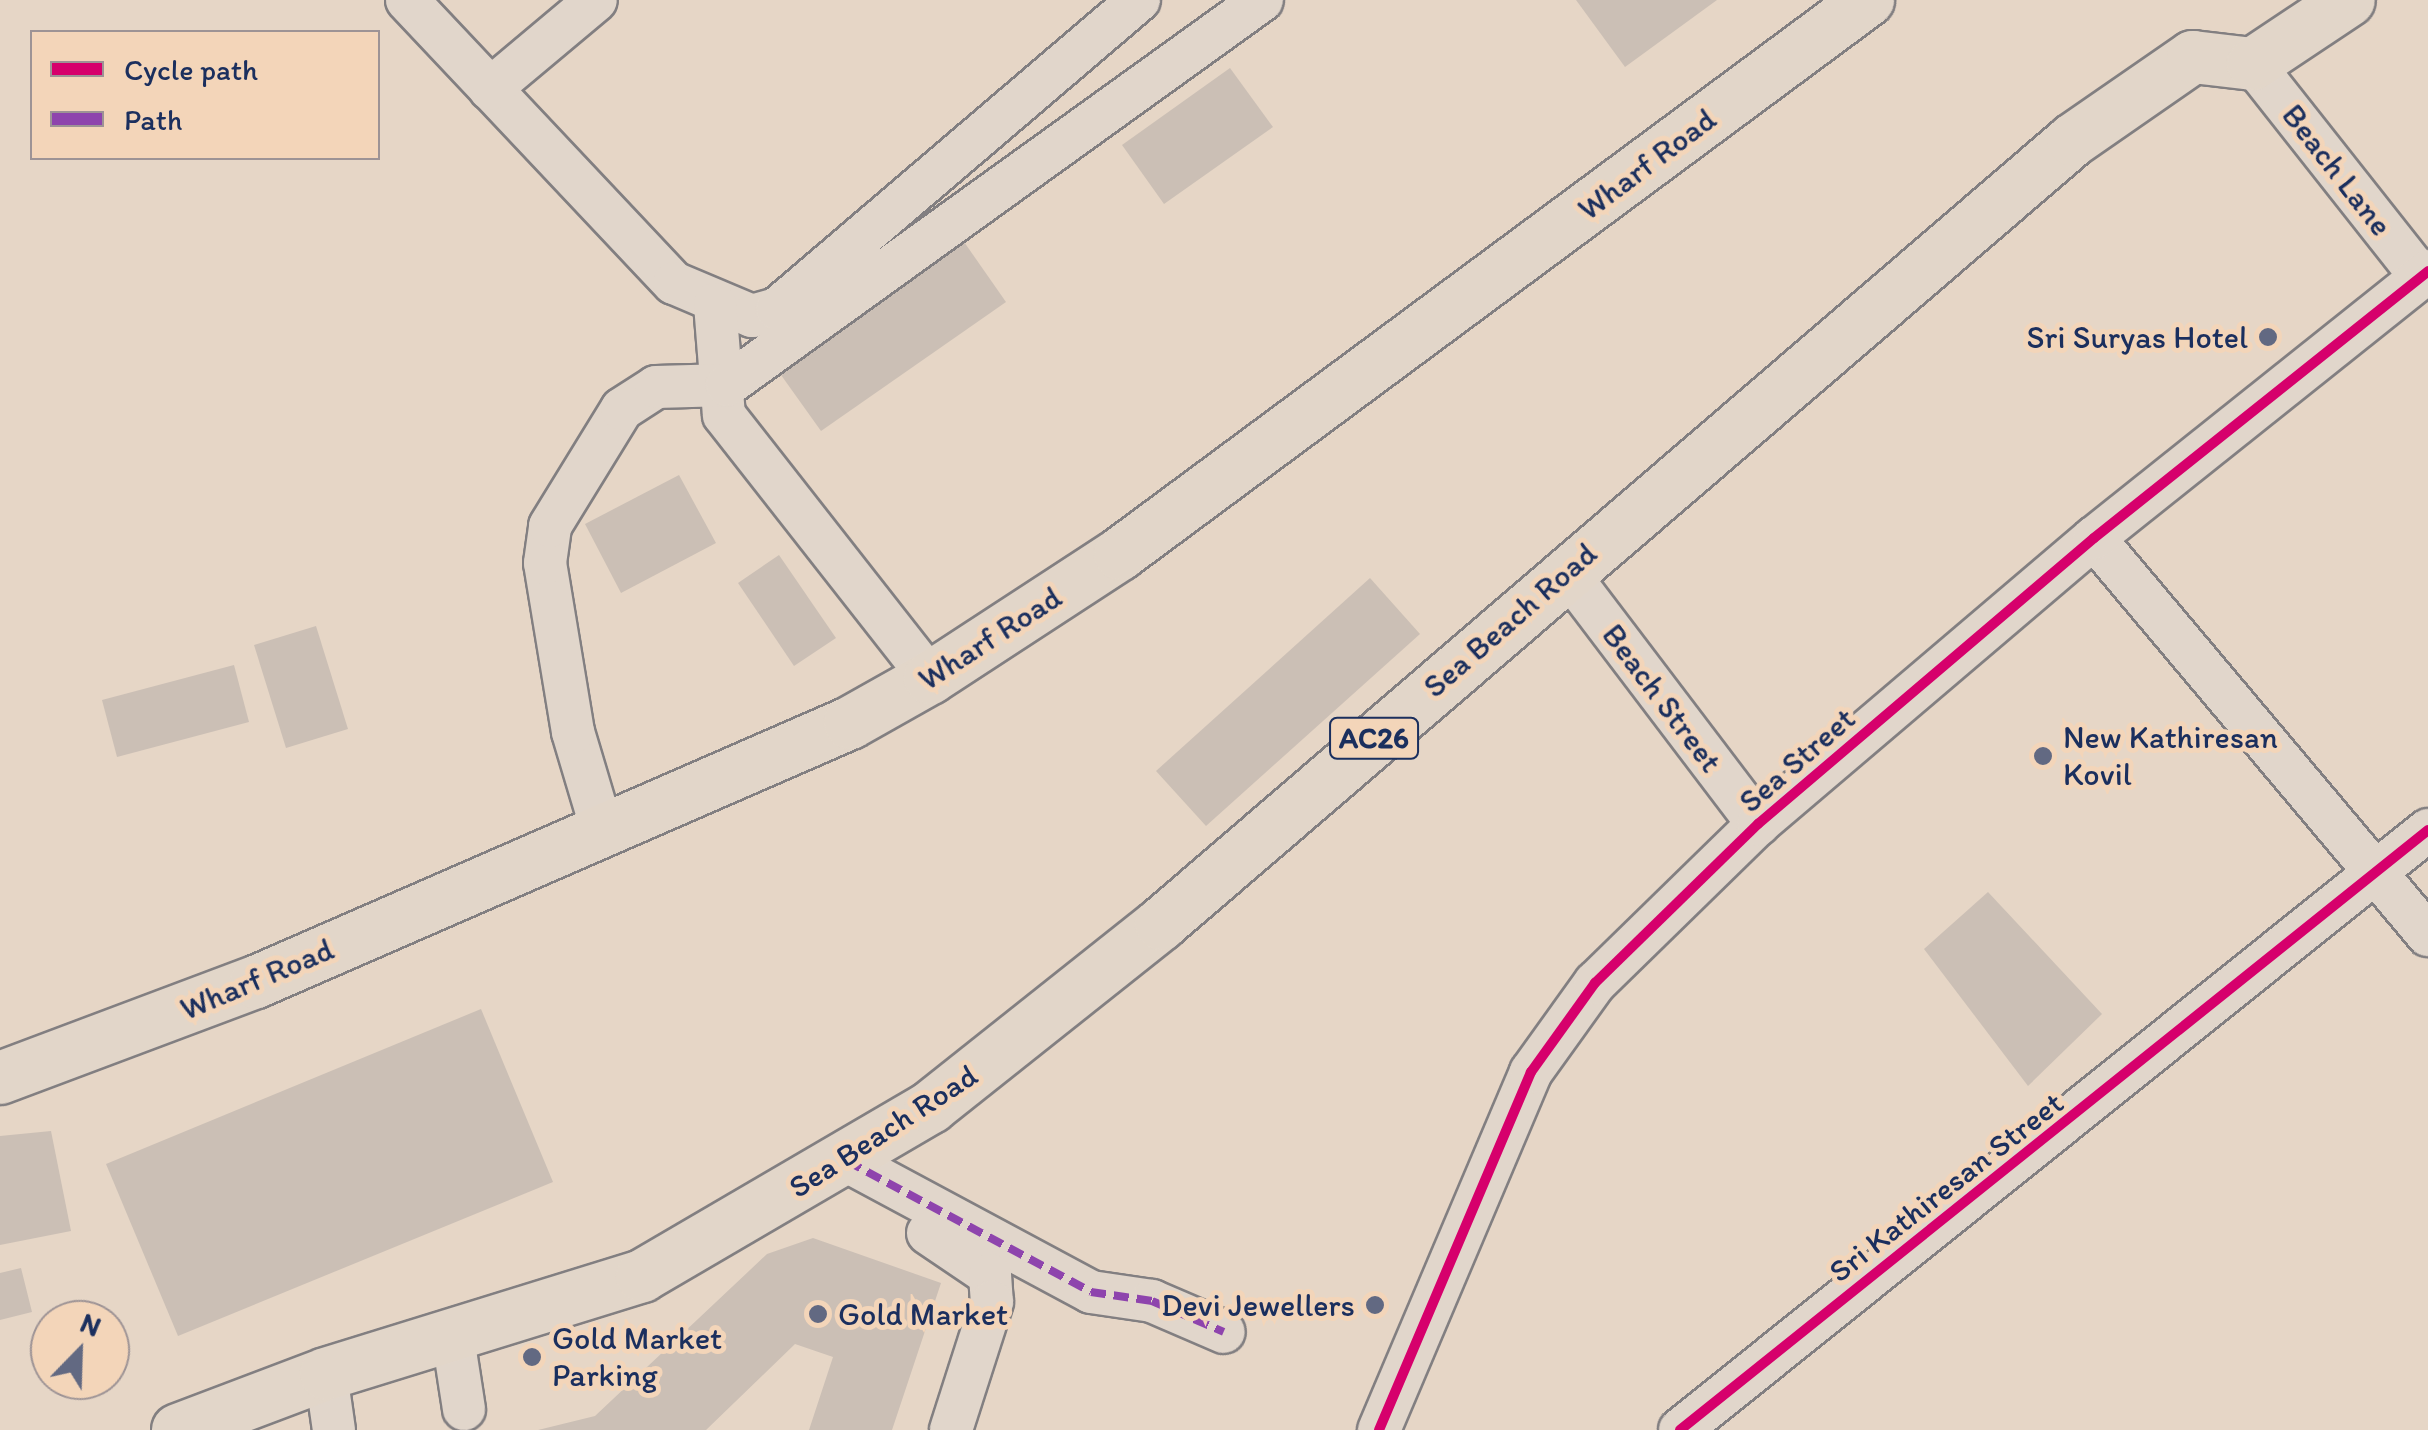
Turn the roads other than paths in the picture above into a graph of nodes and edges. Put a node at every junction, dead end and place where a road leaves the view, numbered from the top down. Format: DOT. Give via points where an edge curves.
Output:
graph roads {
  1 [pos="407,0"];
  2 [pos="596,0"];
  3 [pos="1139,0"];
  4 [pos="1262,0"];
  5 [pos="1868,0"];
  6 [pos="2349,0"];
  7 [pos="2253,64"];
  8 [pos="490,90"];
  9 [pos="2424,274"];
  10 [pos="715,304"];
  11 [pos="727,385"];
  12 [pos="2094,538"];
  13 [pos="1566,571"];
  14 [pos="930,678"];
  15 [pos="1758,824"];
  16 [pos="600,826"];
  17 [pos="2428,830"];
  18 [pos="2376,877"];
  19 [pos="2428,935"];
  20 [pos="0,1078"];
  21 [pos="834,1168"];
  22 [pos="1224,1332"];
  23 [pos="452,1338"];
  24 [pos="326,1374"];
  25 [pos="464,1409"];
  26 [pos="178,1430"];
  27 [pos="334,1430"];
  28 [pos="951,1430"];
  29 [pos="1379,1430"];
  30 [pos="1680,1430"];
  1 -- 8 [label="street"];
  2 -- 8 [label="street"];
  3 -- 10 [label="street" via="777,309 752,316"];
  4 -- 11 [label="street"];
  5 -- 14 [label="main road, Wharf Road" via="1120,554"];
  6 -- 7 [label="main road"];
  7 -- 9 [label="street, Beach Lane"];
  7 -- 13 [label="main road, Sea Beach Road / AC26" via="2193,57 2151,79"];
  8 -- 10 [label="street" via="674,282"];
  9 -- 12 [label="street, Sea Street"];
  10 -- 11 [label="street"];
  11 -- 14 [label="street" via="724,415 748,454"];
  11 -- 16 [label="street" via="656,386 622,409 550,526 545,563 573,732"];
  12 -- 15 [label="street, Sea Street"];
  12 -- 18 [label="street"];
  13 -- 15 [label="street, Beach Street"];
  13 -- 21 [label="main road, Sea Beach Road / AC26" via="1161,924 931,1107"];
  14 -- 16 [label="main road, Wharf Road" via="850,722"];
  15 -- 29 [label="street, Sea Street" via="1596,983 1531,1072"];
  16 -- 20 [label="main road, Wharf Road" via="256,982"];
  17 -- 18 [label="street, Sri Kathiresan Street"];
  18 -- 19 [label="street"];
  18 -- 30 [label="street, Sri Kathiresan Street"];
  21 -- 22 [label="street" via="1092,1292 1152,1300"];
  21 -- 23 [label="main road, Sea Beach Road / AC26" via="642,1276"];
  21 -- 28 [label="street" via="990,1276 992,1302"];
  23 -- 24 [label="main road, Sea Beach Road / AC26"];
  23 -- 25 [label="street"];
  24 -- 26 [label="main road, Sea Beach Road"];
  24 -- 27 [label="street"];
}
